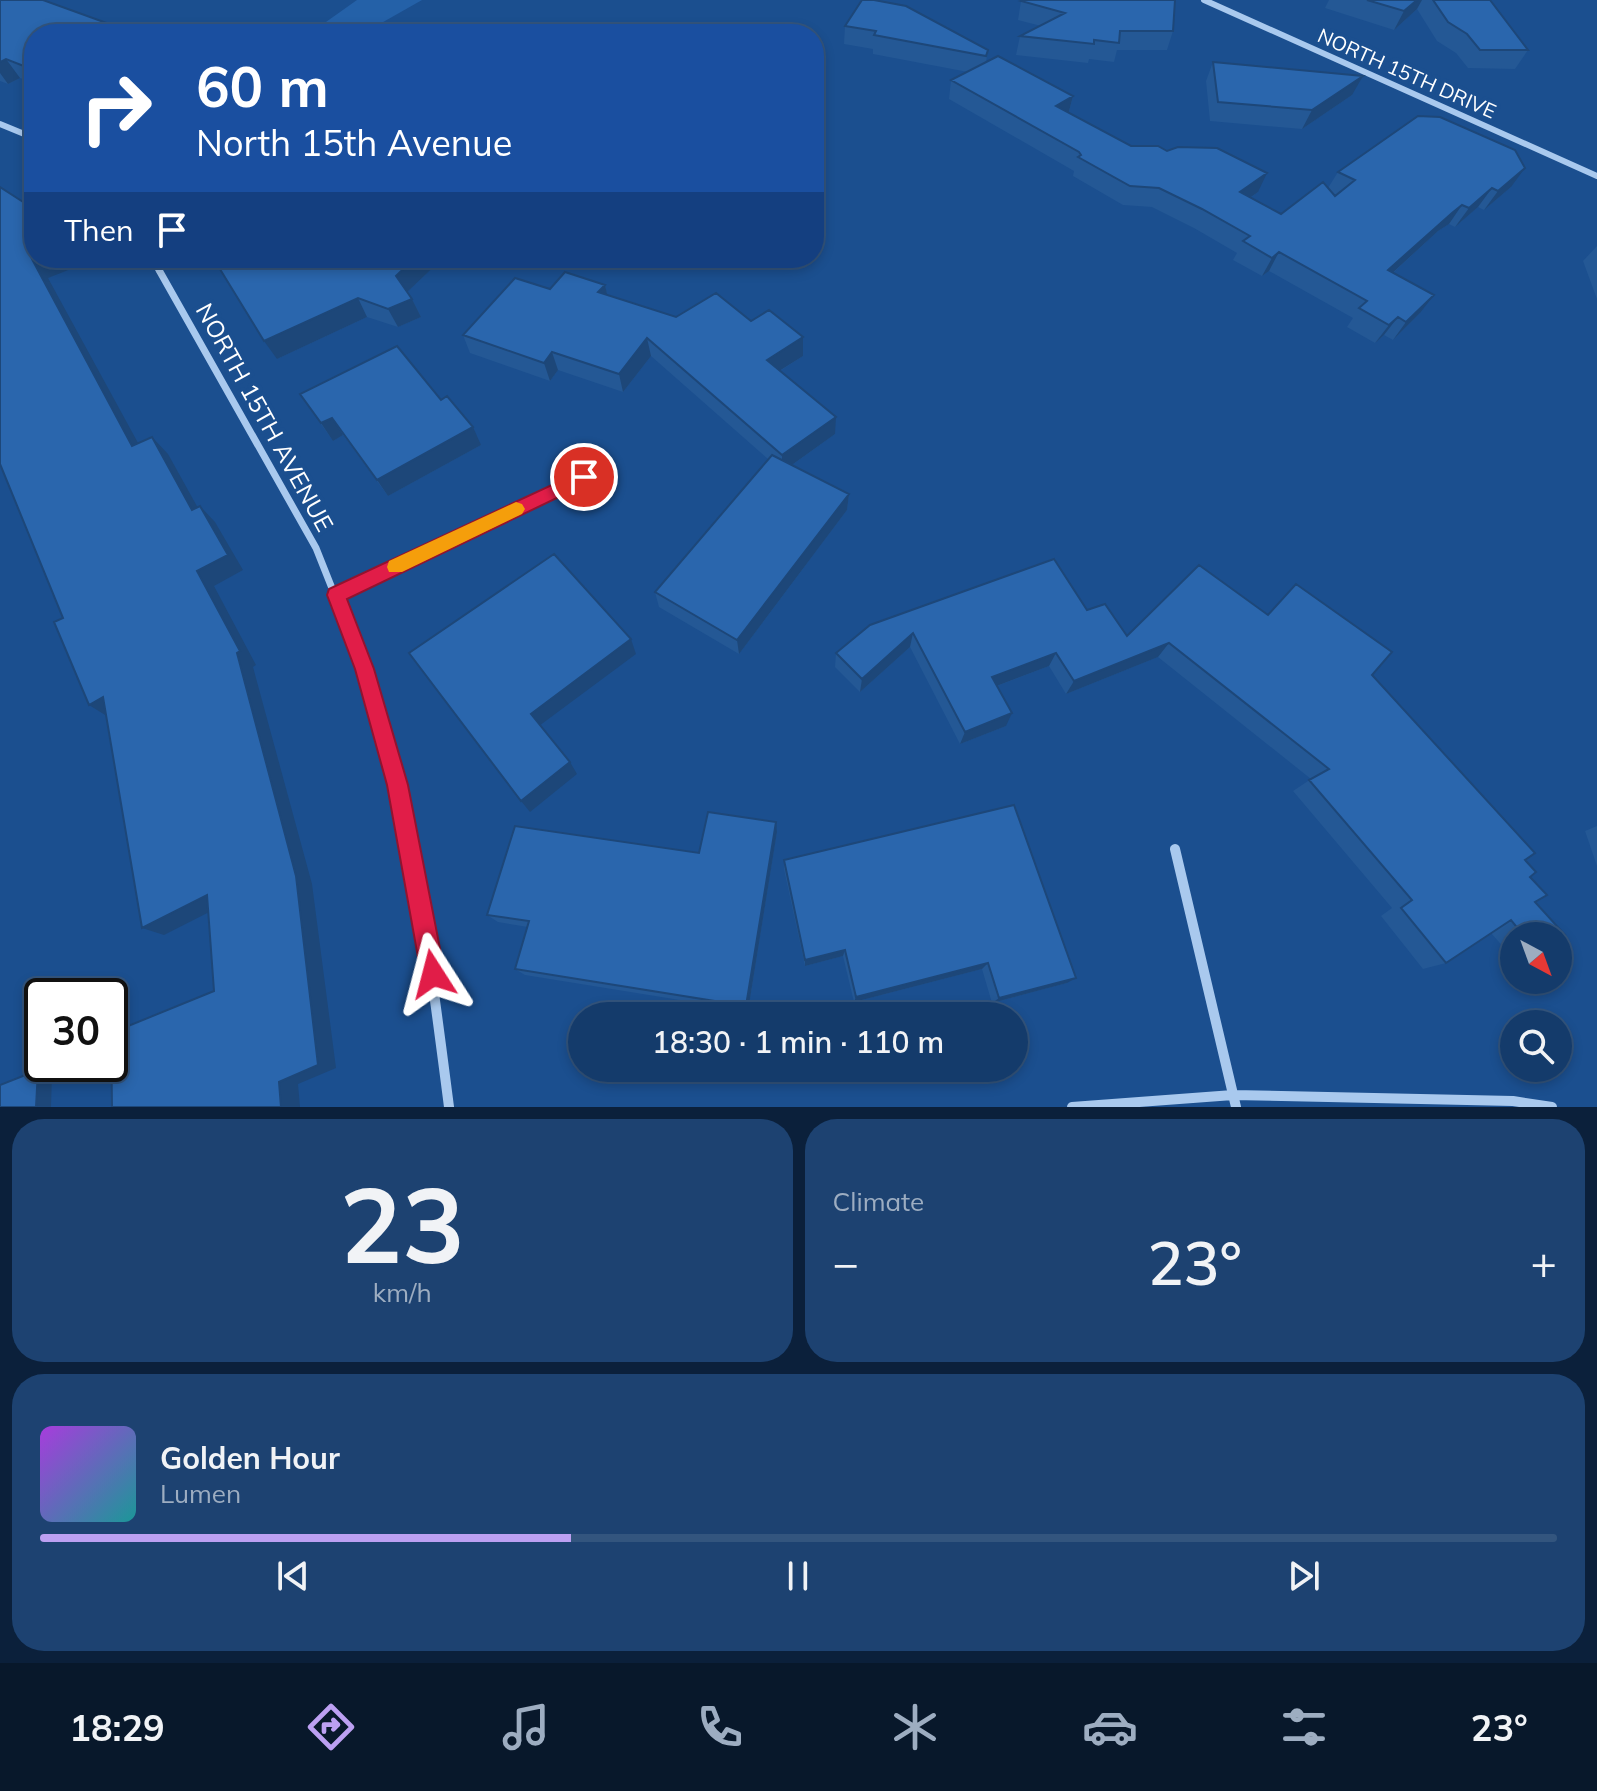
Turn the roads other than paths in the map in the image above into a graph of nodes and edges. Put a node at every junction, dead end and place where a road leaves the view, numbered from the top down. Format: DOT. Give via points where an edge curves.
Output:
graph roads {
  1 [pos="1204,0"];
  2 [pos="0,124"];
  3 [pos="24,134"];
  4 [pos="1597,176"];
  5 [pos="161,268"];
  6 [pos="584,477"];
  7 [pos="336,595"];
  8 [pos="1175,849"];
  9 [pos="1234,1101"];
  10 [pos="449,1107"];
  11 [pos="1072,1107"];
  12 [pos="1552,1107"];
  1 -- 4 [label="street, NORTH 15TH DRIVE"];
  2 -- 3 [label="street"];
  5 -- 7 [label="street, NORTH 15TH AVENUE"];
  6 -- 7 [label="street"];
  7 -- 10 [label="street, NORTH 15TH AVENUE" via="364,669 397,785 423,910"];
  8 -- 9 [label="street"];
  9 -- 11 [label="street"];
  9 -- 12 [label="street" via="1513,1101"];
}
